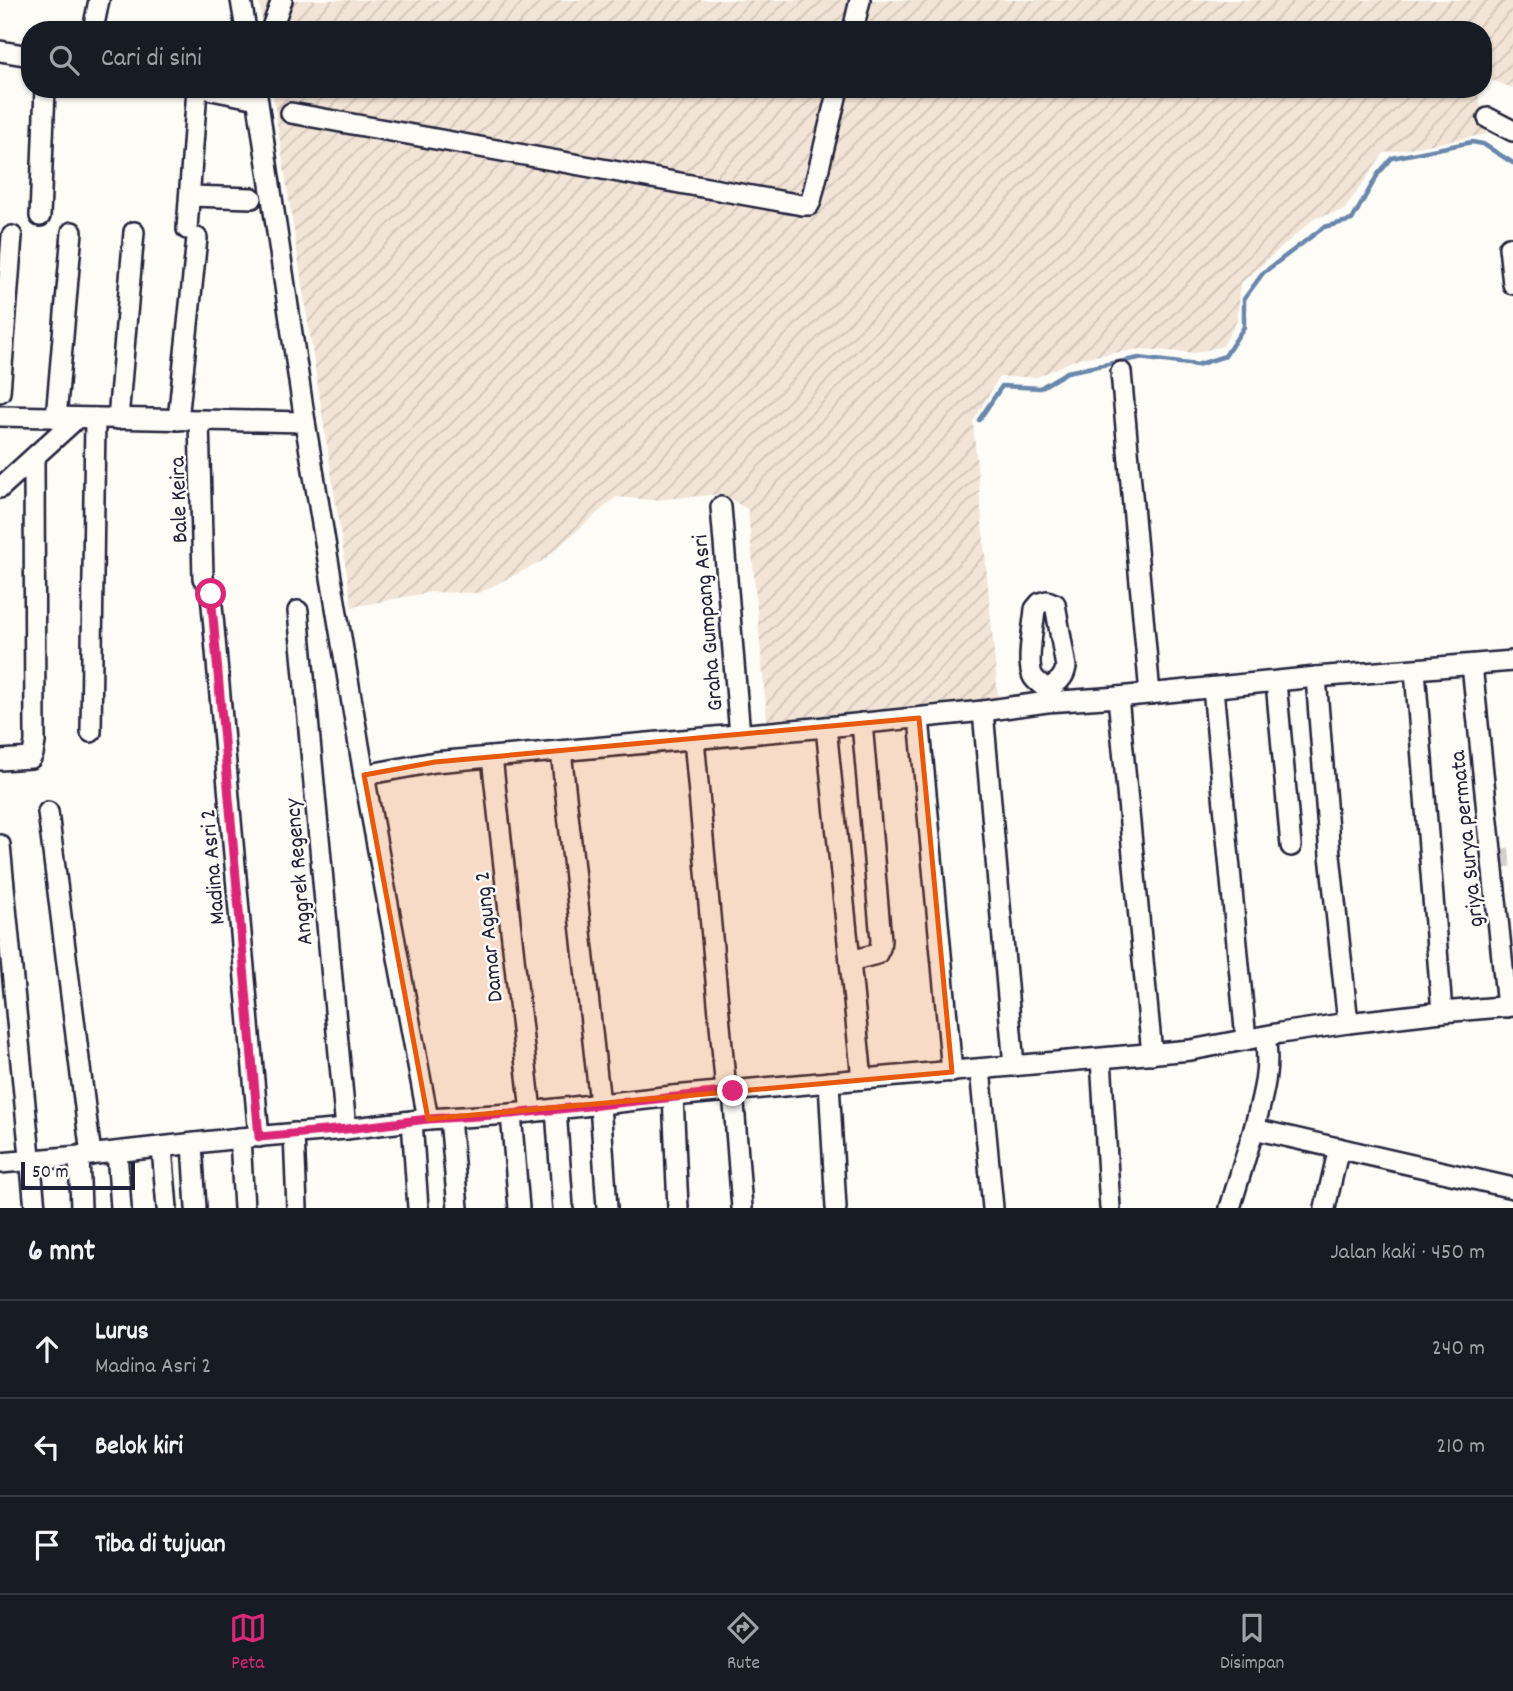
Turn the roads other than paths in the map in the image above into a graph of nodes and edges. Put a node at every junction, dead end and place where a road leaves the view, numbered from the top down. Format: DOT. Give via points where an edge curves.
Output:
graph roads {
  1 [pos="99,0"];
  2 [pos="241,0"];
  3 [pos="282,0"];
  4 [pos="860,0"];
  5 [pos="95,21"];
  6 [pos="244,21"];
  7 [pos="274,21"];
  8 [pos="855,21"];
  9 [pos="0,51"];
  10 [pos="21,54"];
  11 [pos="46,98"];
  12 [pos="196,98"];
  13 [pos="258,98"];
  14 [pos="836,98"];
  15 [pos="291,113"];
  16 [pos="1488,118"];
  17 [pos="1513,131"];
  18 [pos="190,195"];
  19 [pos="252,198"];
  20 [pos="40,216"];
  21 [pos="72,232"];
  22 [pos="134,232"];
  23 [pos="12,236"];
  24 [pos="1509,247"];
  25 [pos="1513,284"];
  26 [pos="1121,372"];
  27 [pos="0,392"];
  28 [pos="0,416"];
  29 [pos="56,418"];
  30 [pos="86,418"];
  31 [pos="118,419"];
  32 [pos="178,420"];
  33 [pos="199,420"];
  34 [pos="305,422"];
  35 [pos="34,458"];
  36 [pos="3,483"];
  37 [pos="721,507"];
  38 [pos="207,586"];
  39 [pos="298,611"];
  40 [pos="1513,662"];
  41 [pos="1472,665"];
  42 [pos="1415,670"];
  43 [pos="1316,677"];
  44 [pos="1276,682"];
  45 [pos="1213,688"];
  46 [pos="1150,694"];
  47 [pos="1118,697"];
  48 [pos="983,711"];
  49 [pos="919,718"];
  50 [pos="862,723"];
  51 [pos="826,727"];
  52 [pos="91,732"];
  53 [pos="740,735"];
  54 [pos="694,739"];
  55 [pos="561,751"];
  56 [pos="492,757"];
  57 [pos="0,760"];
  58 [pos="364,775"];
  59 [pos="48,812"];
  60 [pos="0,845"];
  61 [pos="1291,846"];
  62 [pos="850,961"];
  63 [pos="1510,1007"];
  64 [pos="1442,1012"];
  65 [pos="1349,1023"];
  66 [pos="1265,1037"];
  67 [pos="1246,1040"];
  68 [pos="1152,1054"];
  69 [pos="1101,1059"];
  70 [pos="1014,1066"];
  71 [pos="980,1069"];
  72 [pos="952,1072"];
  73 [pos="862,1079"];
  74 [pos="829,1083"];
  75 [pos="730,1091"];
  76 [pos="673,1096"];
  77 [pos="600,1104"];
  78 [pos="556,1109"];
  79 [pos="531,1112"];
  80 [pos="511,1114"];
  81 [pos="450,1118"];
  82 [pos="420,1120"];
  83 [pos="346,1129"];
  84 [pos="1254,1129"];
  85 [pos="294,1133"];
  86 [pos="250,1137"];
  87 [pos="192,1144"];
  88 [pos="162,1148"];
  89 [pos="1339,1148"];
  90 [pos="117,1152"];
  91 [pos="85,1156"];
  92 [pos="31,1160"];
  93 [pos="0,1163"];
  94 [pos="1513,1188"];
  95 [pos="35,1208"];
  96 [pos="81,1208"];
  97 [pos="121,1208"];
  98 [pos="167,1208"];
  99 [pos="196,1208"];
  100 [pos="244,1208"];
  101 [pos="297,1208"];
  102 [pos="418,1208"];
  103 [pos="458,1208"];
  104 [pos="519,1208"];
  105 [pos="563,1208"];
  106 [pos="607,1208"];
  107 [pos="678,1208"];
  108 [pos="742,1208"];
  109 [pos="836,1208"];
  110 [pos="993,1208"];
  111 [pos="1110,1208"];
  112 [pos="1230,1208"];
  113 [pos="1325,1208"];
  1 -- 5 [label="street"];
  2 -- 6 [label="street"];
  3 -- 7 [label="street"];
  4 -- 8 [label="street"];
  9 -- 10 [label="street"];
  11 -- 20 [label="street"];
  12 -- 18 [label="street"];
  13 -- 34 [label="street"];
  14 -- 15 [label="street" via="809,205"];
  16 -- 17 [label="street"];
  18 -- 19 [label="street"];
  18 -- 32 [label="street" via="192,233"];
  21 -- 29 [label="street"];
  22 -- 31 [label="street"];
  23 -- 27 [label="street"];
  24 -- 25 [label="street"];
  26 -- 46 [label="street"];
  28 -- 29 [label="street"];
  29 -- 30 [label="street"];
  30 -- 31 [label="street"];
  30 -- 35 [label="street"];
  30 -- 52 [label="street"];
  31 -- 32 [label="street"];
  32 -- 33 [label="street"];
  33 -- 34 [label="street"];
  33 -- 38 [label="street, Bale Keira"];
  34 -- 58 [label="street"];
  35 -- 36 [label="street"];
  35 -- 57 [label="street" via="35,742 31,758"];
  37 -- 53 [label="street, Graha Gumpang Asri"];
  38 -- 86 [label="street, Madina Asri 2"];
  39 -- 83 [label="street, Anggrek Regency"];
  40 -- 41 [label="street"];
  41 -- 42 [label="street"];
  41 -- 63 [label="street, griya Surya permata"];
  42 -- 43 [label="street"];
  42 -- 64 [label="street"];
  43 -- 44 [label="street"];
  43 -- 65 [label="street"];
  44 -- 45 [label="street"];
  44 -- 61 [label="street"];
  45 -- 46 [label="street"];
  45 -- 67 [label="street"];
  46 -- 47 [label="street"];
  47 -- 48 [label="street" via="1047,696"];
  47 -- 68 [label="street"];
  48 -- 49 [label="street"];
  48 -- 70 [label="street"];
  49 -- 50 [label="street"];
  49 -- 72 [label="street"];
  50 -- 51 [label="street"];
  50 -- 62 [label="street" via="881,940 877,954"];
  51 -- 53 [label="street"];
  51 -- 62 [label="street"];
  53 -- 54 [label="street"];
  54 -- 55 [label="street"];
  54 -- 75 [label="street"];
  55 -- 56 [label="street"];
  55 -- 77 [label="street"];
  56 -- 58 [label="street"];
  56 -- 79 [label="street, Damar Agung 2"];
  58 -- 82 [label="street"];
  59 -- 91 [label="street"];
  60 -- 92 [label="street"];
  62 -- 73 [label="street"];
  63 -- 64 [label="street"];
  64 -- 65 [label="street"];
  65 -- 66 [label="street"];
  66 -- 67 [label="street"];
  66 -- 84 [label="street" via="1266,1076"];
  67 -- 68 [label="street"];
  68 -- 69 [label="street"];
  69 -- 70 [label="street"];
  69 -- 111 [label="street"];
  70 -- 71 [label="street"];
  71 -- 72 [label="street"];
  71 -- 110 [label="street"];
  72 -- 73 [label="street"];
  73 -- 74 [label="street"];
  74 -- 75 [label="street"];
  74 -- 109 [label="street"];
  75 -- 76 [label="street"];
  75 -- 108 [label="street"];
  76 -- 77 [label="street"];
  76 -- 107 [label="street"];
  77 -- 78 [label="street"];
  77 -- 106 [label="street"];
  78 -- 79 [label="street"];
  78 -- 105 [label="street"];
  79 -- 80 [label="street"];
  80 -- 81 [label="street"];
  80 -- 104 [label="street"];
  81 -- 82 [label="street"];
  81 -- 103 [label="street"];
  82 -- 83 [label="street"];
  82 -- 102 [label="street"];
  83 -- 85 [label="street"];
  84 -- 89 [label="street"];
  84 -- 112 [label="street"];
  85 -- 86 [label="street"];
  85 -- 101 [label="street"];
  86 -- 87 [label="street"];
  86 -- 100 [label="street, Madina Asri 2"];
  87 -- 88 [label="street"];
  87 -- 99 [label="street"];
  88 -- 90 [label="street"];
  88 -- 98 [label="street"];
  89 -- 94 [label="street"];
  89 -- 113 [label="street"];
  90 -- 91 [label="street"];
  90 -- 97 [label="street"];
  91 -- 92 [label="street"];
  91 -- 96 [label="street"];
  92 -- 93 [label="street"];
  92 -- 95 [label="street"];
}
